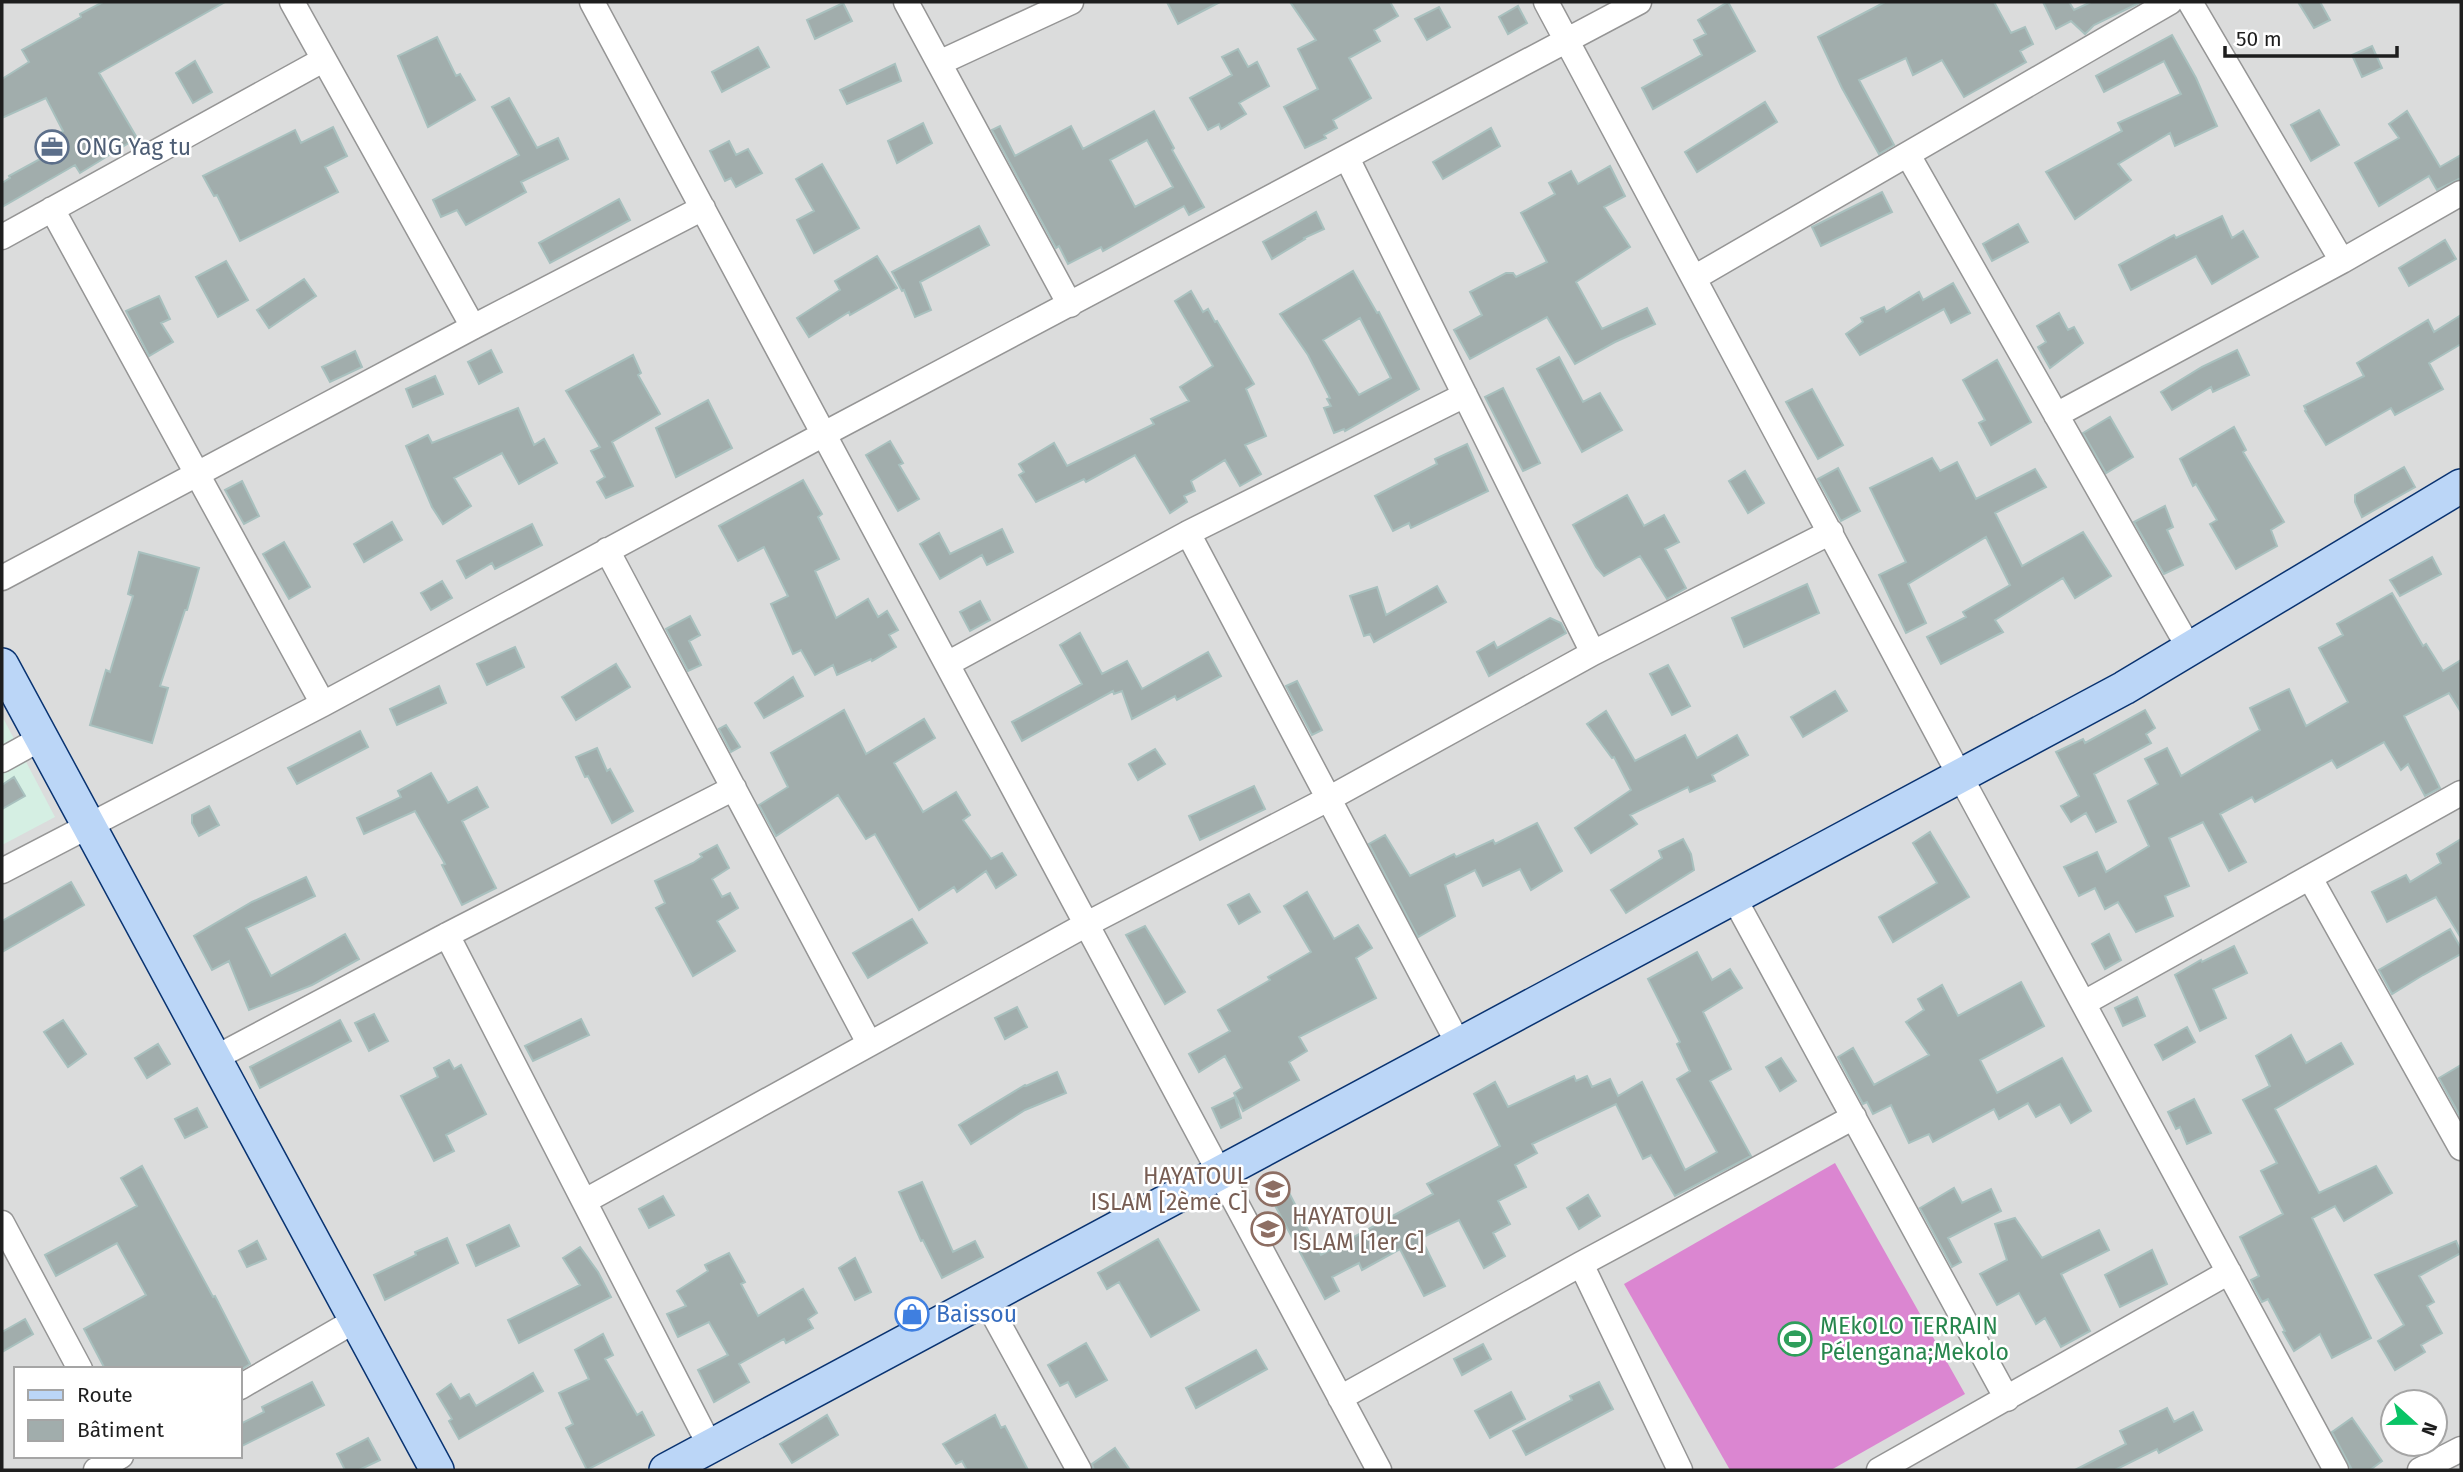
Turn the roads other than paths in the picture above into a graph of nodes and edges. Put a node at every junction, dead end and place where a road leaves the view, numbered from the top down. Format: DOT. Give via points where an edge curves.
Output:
graph roads {
  1 [pos="292,2"];
  2 [pos="592,2"];
  3 [pos="906,2"];
  4 [pos="1071,2"];
  5 [pos="1546,2"];
  6 [pos="1639,2"];
  7 [pos="2170,2"];
  8 [pos="2190,2"];
  9 [pos="1568,42"];
  10 [pos="323,60"];
  11 [pos="939,62"];
  12 [pos="1908,155"];
  13 [pos="1347,159"];
  14 [pos="2461,193"];
  15 [pos="703,208"];
  16 [pos="52,209"];
  17 [pos="2,237"];
  18 [pos="2342,261"];
  19 [pos="1694,278"];
  20 [pos="1070,305"];
  21 [pos="473,327"];
  22 [pos="1465,395"];
  23 [pos="2056,415"];
  24 [pos="824,434"];
  25 [pos="197,475"];
  26 [pos="2460,489"];
  27 [pos="1831,532"];
  28 [pos="1188,533"];
  29 [pos="607,550"];
  30 [pos="2,578"];
  31 [pos="2189,648"];
  32 [pos="1593,653"];
  33 [pos="947,664"];
  34 [pos="2,665"];
  35 [pos="323,704"];
  36 [pos="40,739"];
  37 [pos="2,760"];
  38 [pos="1960,776"];
  39 [pos="734,788"];
  40 [pos="2461,793"];
  41 [pos="1330,798"];
  42 [pos="89,825"];
  43 [pos="2,871"];
  44 [pos="2310,877"];
  45 [pos="1734,898"];
  46 [pos="1087,924"];
  47 [pos="447,935"];
  48 [pos="2084,1003"];
  49 [pos="869,1043"];
  50 [pos="1459,1045"];
  51 [pos="215,1058"];
  52 [pos="1854,1117"];
  53 [pos="2461,1146"];
  54 [pos="1219,1172"];
  55 [pos="585,1201"];
  56 [pos="2,1223"];
  57 [pos="1581,1264"];
  58 [pos="2229,1272"];
  59 [pos="985,1299"];
  60 [pos="356,1320"];
  61 [pos="79,1367"];
  62 [pos="242,1386"];
  63 [pos="1340,1398"];
  64 [pos="2007,1399"];
  65 [pos="710,1446"];
  66 [pos="2461,1449"];
  67 [pos="117,1458"];
  68 [pos="96,1470"];
  69 [pos="437,1470"];
  70 [pos="666,1470"];
  71 [pos="1079,1470"];
  72 [pos="1379,1470"];
  73 [pos="1680,1470"];
  74 [pos="1879,1470"];
  75 [pos="2336,1470"];
  76 [pos="2420,1470"];
  1 -- 10 [label="street"];
  2 -- 15 [label="street"];
  3 -- 11 [label="street"];
  4 -- 11 [label="street"];
  5 -- 9 [label="street"];
  6 -- 9 [label="street"];
  7 -- 12 [label="street"];
  8 -- 18 [label="street"];
  9 -- 13 [label="street"];
  9 -- 19 [label="street"];
  10 -- 16 [label="street"];
  10 -- 21 [label="street"];
  11 -- 20 [label="street"];
  12 -- 19 [label="street"];
  12 -- 23 [label="street"];
  13 -- 20 [label="street"];
  13 -- 22 [label="street"];
  14 -- 18 [label="street"];
  15 -- 21 [label="street"];
  15 -- 24 [label="street"];
  16 -- 17 [label="street"];
  16 -- 25 [label="street"];
  18 -- 23 [label="street"];
  19 -- 27 [label="street"];
  20 -- 24 [label="street"];
  21 -- 25 [label="street"];
  22 -- 28 [label="street"];
  22 -- 32 [label="street"];
  23 -- 31 [label="street"];
  24 -- 29 [label="street"];
  24 -- 33 [label="street"];
  25 -- 30 [label="street"];
  25 -- 35 [label="street"];
  26 -- 31 [label="street"];
  27 -- 32 [label="street"];
  27 -- 38 [label="street"];
  28 -- 33 [label="street"];
  28 -- 41 [label="street"];
  29 -- 35 [label="street"];
  29 -- 39 [label="street"];
  31 -- 38 [label="street"];
  32 -- 41 [label="street"];
  33 -- 46 [label="street"];
  34 -- 36 [label="street"];
  35 -- 42 [label="street"];
  36 -- 37 [label="street"];
  36 -- 42 [label="street"];
  38 -- 45 [label="street"];
  38 -- 48 [label="street"];
  39 -- 47 [label="street"];
  39 -- 49 [label="street"];
  40 -- 44 [label="street"];
  41 -- 46 [label="street"];
  41 -- 50 [label="street"];
  42 -- 43 [label="street"];
  42 -- 51 [label="street"];
  44 -- 48 [label="street"];
  44 -- 53 [label="street"];
  45 -- 50 [label="street"];
  45 -- 52 [label="street"];
  46 -- 49 [label="street"];
  46 -- 54 [label="street"];
  47 -- 51 [label="street"];
  47 -- 55 [label="street"];
  48 -- 58 [label="street"];
  49 -- 55 [label="street"];
  50 -- 54 [label="street"];
  51 -- 60 [label="street"];
  52 -- 57 [label="street"];
  52 -- 64 [label="street"];
  54 -- 59 [label="street"];
  54 -- 63 [label="street"];
  55 -- 65 [label="street"];
  56 -- 61 [label="street"];
  57 -- 63 [label="street"];
  57 -- 73 [label="street"];
  58 -- 64 [label="street"];
  58 -- 75 [label="street"];
  59 -- 65 [label="street"];
  59 -- 71 [label="street"];
  60 -- 62 [label="street"];
  60 -- 69 [label="street"];
  63 -- 72 [label="street"];
  64 -- 74 [label="street"];
  65 -- 70 [label="street"];
  66 -- 76 [label="street"];
  67 -- 68 [label="street"];
}
